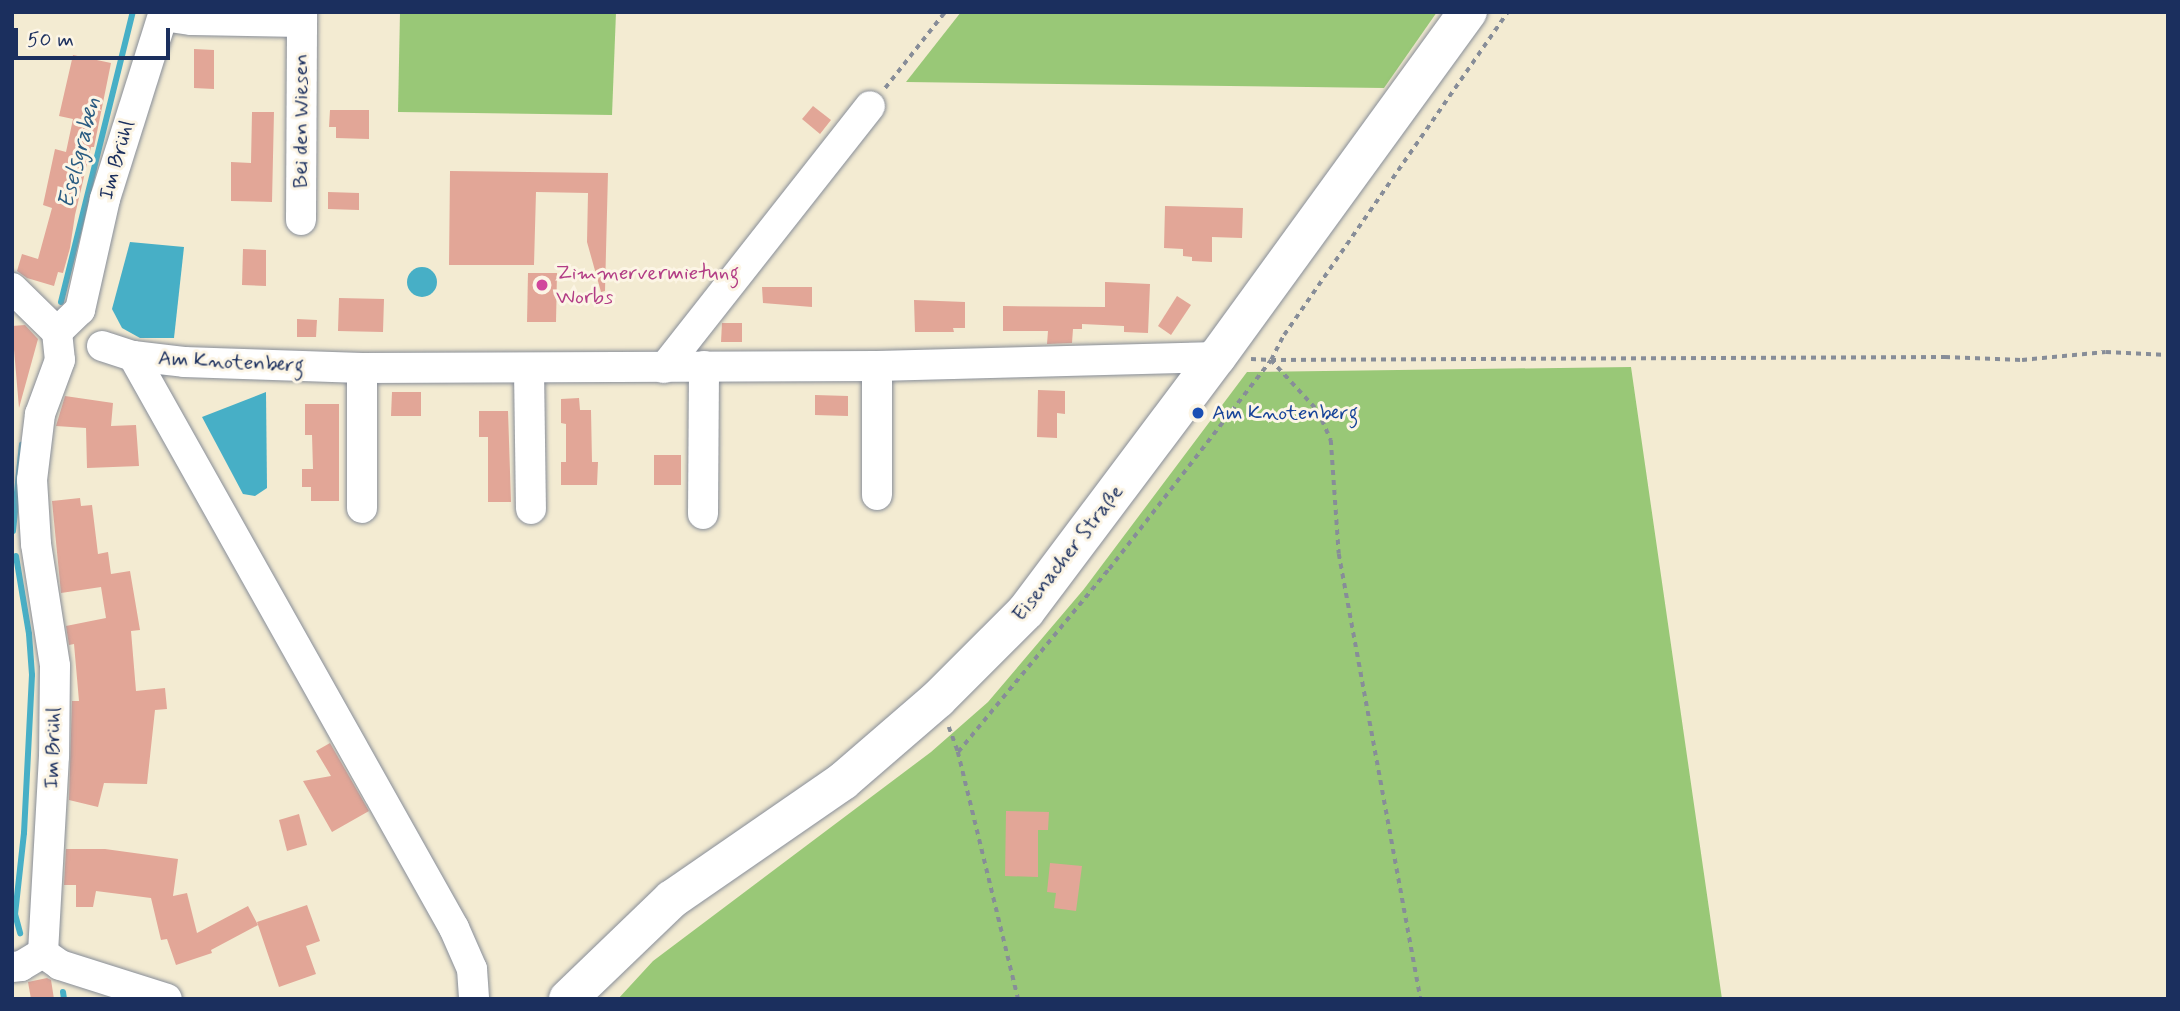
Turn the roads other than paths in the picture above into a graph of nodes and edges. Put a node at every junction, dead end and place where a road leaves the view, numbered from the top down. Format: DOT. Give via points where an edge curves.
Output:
graph roads {
  1 [pos="1468,12"];
  2 [pos="164,14"];
  3 [pos="302,17"];
  4 [pos="870,106"];
  5 [pos="301,220"];
  6 [pos="12,288"];
  7 [pos="80,310"];
  8 [pos="59,346"];
  9 [pos="102,346"];
  10 [pos="134,356"];
  11 [pos="1217,357"];
  12 [pos="704,366"];
  13 [pos="877,366"];
  14 [pos="362,368"];
  15 [pos="664,368"];
  16 [pos="529,369"];
  17 [pos="877,495"];
  18 [pos="362,508"];
  19 [pos="531,509"];
  20 [pos="703,514"];
  21 [pos="24,543"];
  22 [pos="43,953"];
  23 [pos="12,967"];
  24 [pos="167,999"];
  25 [pos="474,999"];
  26 [pos="568,999"];
  1 -- 11 [label="main road, Eisenacher Straße"];
  2 -- 3 [label="street, Bei den Wiesen" via="192,20"];
  2 -- 7 [label="street, Im Brühl" via="105,199"];
  3 -- 5 [label="street, Bei den Wiesen"];
  4 -- 15 [label="street"];
  6 -- 8 [label="street"];
  7 -- 8 [label="street, Im Brühl"];
  7 -- 9 [label="street"];
  8 -- 9 [label="street"];
  8 -- 21 [label="street, Im Brühl" via="40,414"];
  9 -- 10 [label="street, Am Knotenberg"];
  10 -- 14 [label="street, Am Knotenberg"];
  10 -- 25 [label="street" via="454,928 472,969"];
  11 -- 13 [label="street, Am Knotenberg"];
  11 -- 26 [label="main road, Eisenacher Straße" via="1026,611 938,699 843,782 672,899"];
  12 -- 13 [label="street, Am Knotenberg"];
  12 -- 15 [label="street, Am Knotenberg"];
  12 -- 20 [label="street"];
  13 -- 17 [label="street"];
  14 -- 16 [label="street, Am Knotenberg"];
  14 -- 18 [label="street"];
  15 -- 16 [label="street, Am Knotenberg"];
  16 -- 19 [label="street"];
  21 -- 22 [label="street, Im Brühl" via="55,666"];
  22 -- 23 [label="street"];
  22 -- 24 [label="street" via="60,965"];
}
